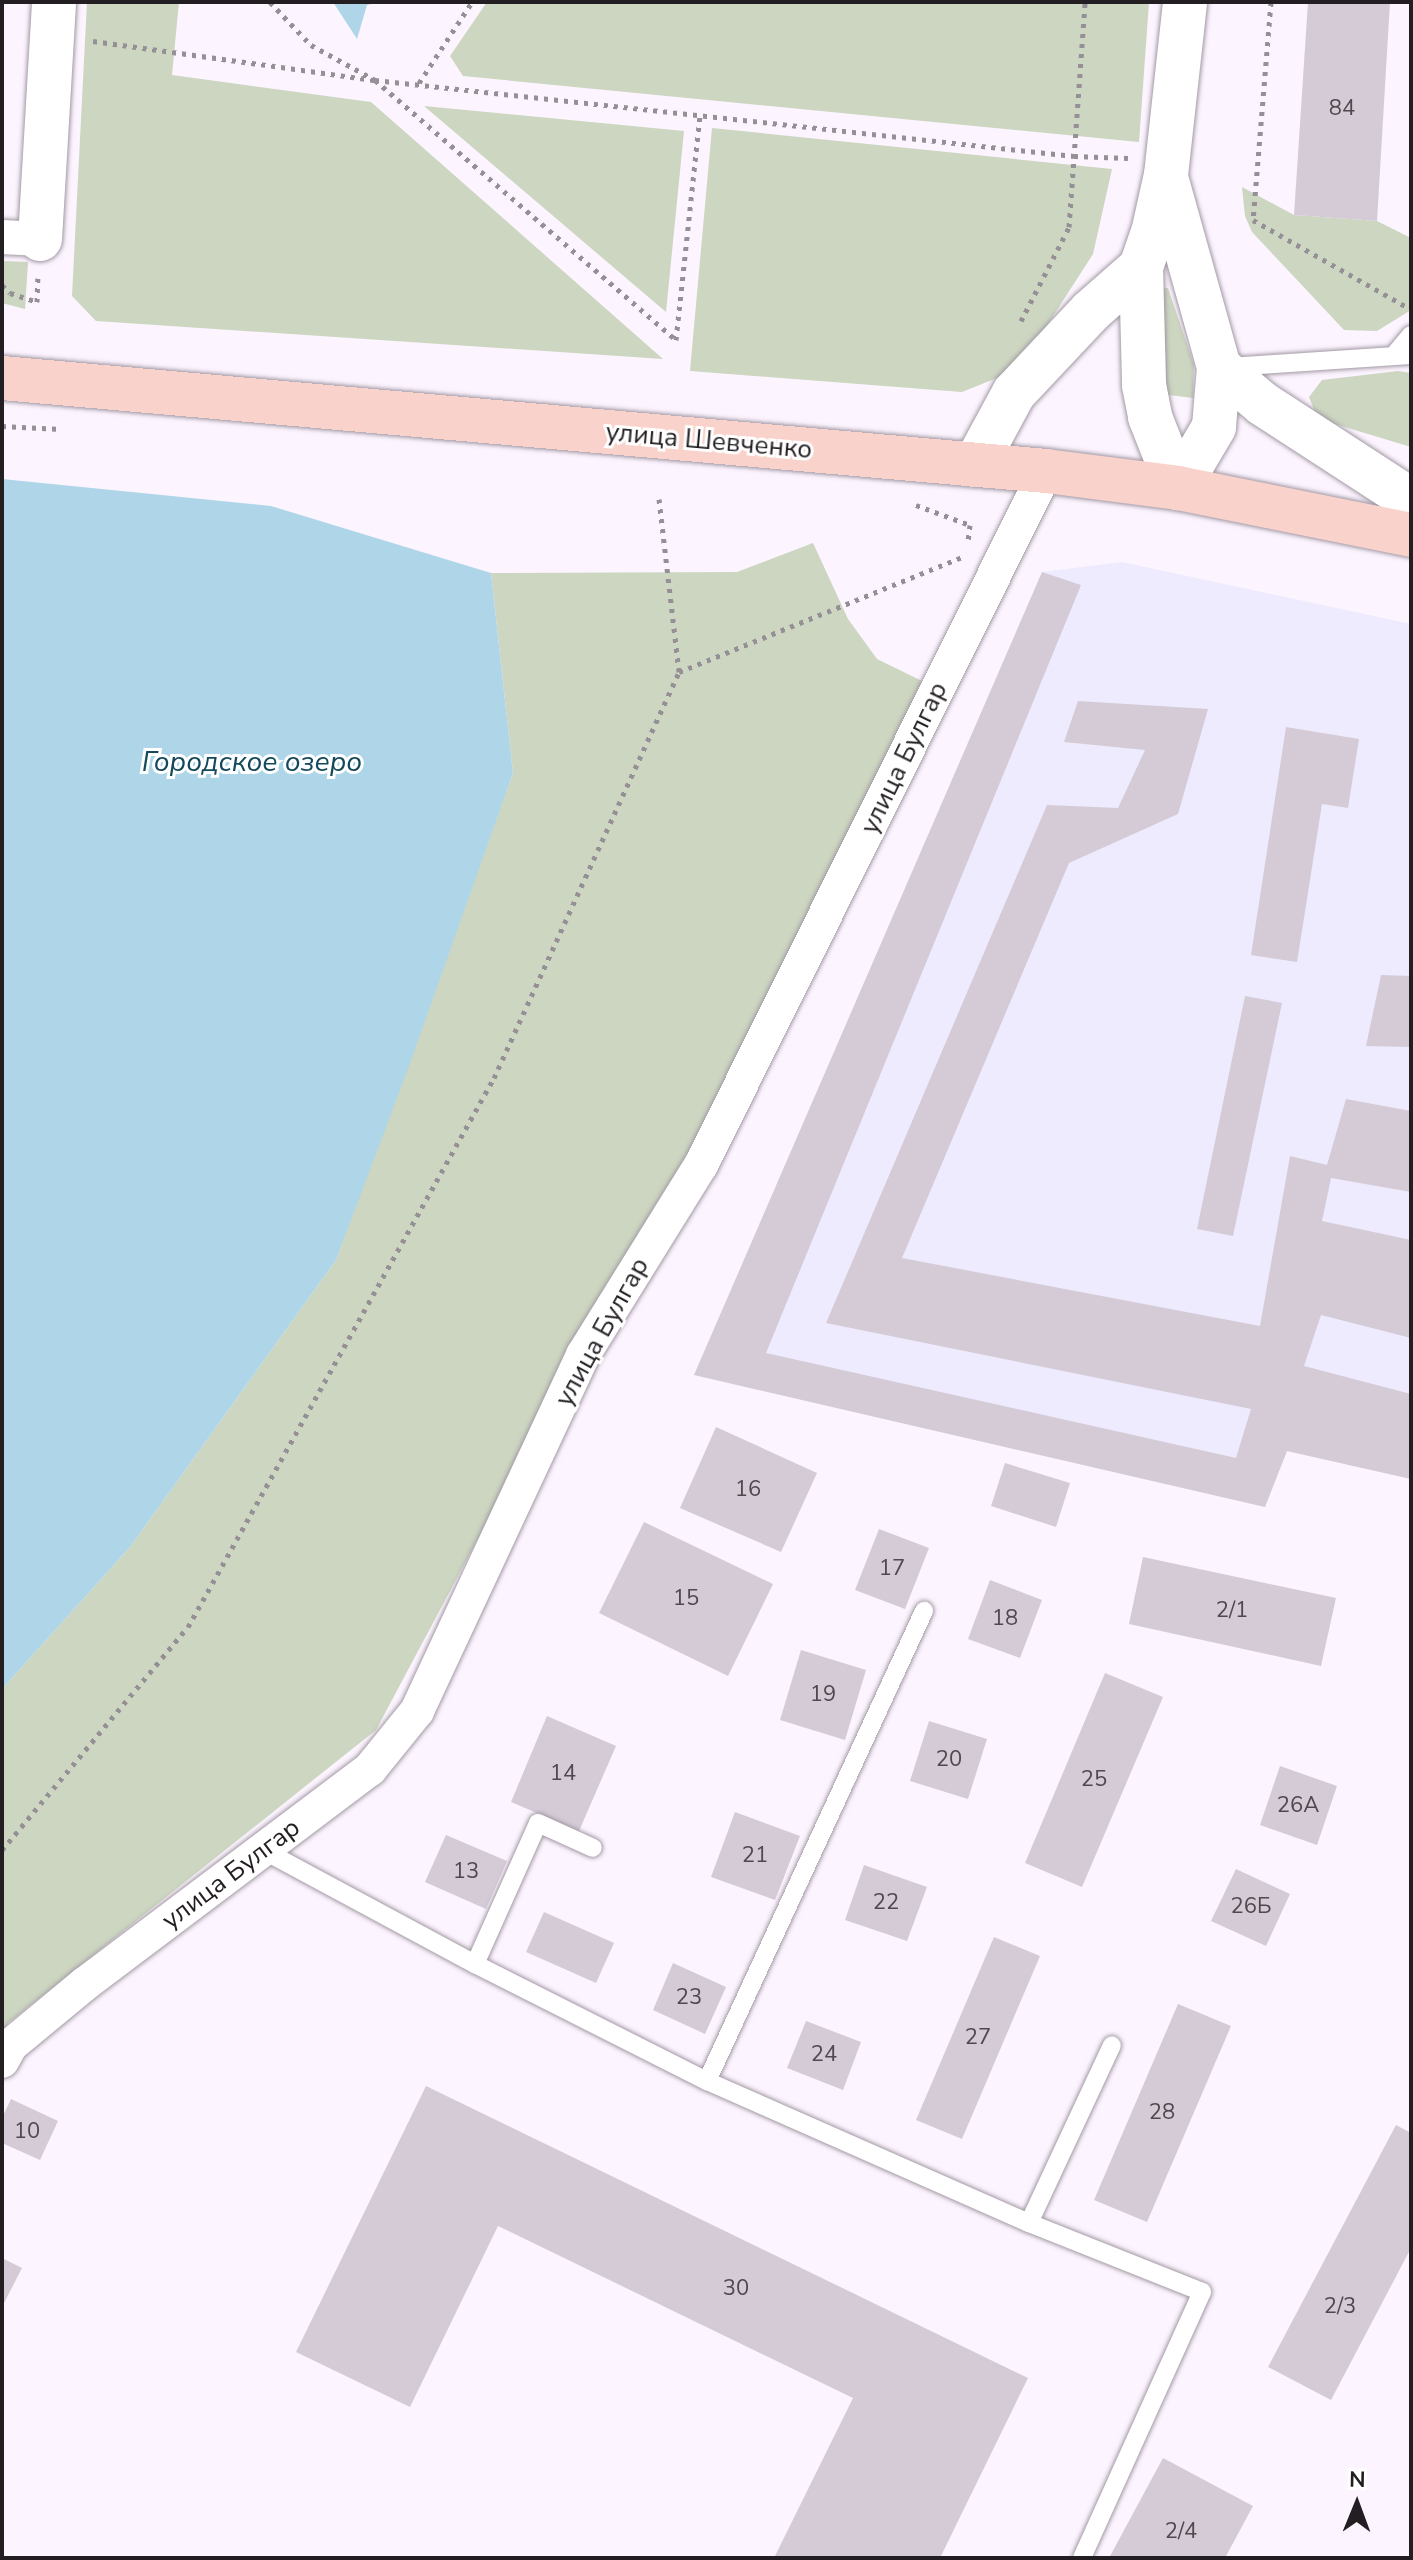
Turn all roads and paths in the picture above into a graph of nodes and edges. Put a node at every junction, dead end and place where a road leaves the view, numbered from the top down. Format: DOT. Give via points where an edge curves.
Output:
graph roads {
  1 [pos="270,2"];
  2 [pos="472,2"];
  3 [pos="1085,2"];
  4 [pos="1185,2"];
  5 [pos="1271,2"];
  6 [pos="53,19"];
  7 [pos="375,80"];
  8 [pos="419,83"];
  9 [pos="700,116"];
  10 [pos="1074,156"];
  11 [pos="1153,167"];
  12 [pos="21,238"];
  13 [pos="1141,267"];
  14 [pos="2,285"];
  15 [pos="37,302"];
  16 [pos="1411,310"];
  17 [pos="1019,325"];
  18 [pos="1411,335"];
  19 [pos="1403,355"];
  20 [pos="1219,367"];
  21 [pos="2,378"];
  22 [pos="975,465"];
  23 [pos="1046,471"];
  24 [pos="1178,488"];
  25 [pos="659,499"];
  26 [pos="1411,500"];
  27 [pos="1411,535"];
  28 [pos="1009,541"];
  29 [pos="679,672"];
  30 [pos="924,1611"];
  31 [pos="593,1848"];
  32 [pos="2,1850"];
  33 [pos="263,1850"];
  34 [pos="475,1964"];
  35 [pos="1112,2045"];
  36 [pos="2,2061"];
  37 [pos="707,2081"];
  38 [pos="1029,2223"];
  39 [pos="1082,2558"];
  1 -- 7 [label="path" via="311,45"];
  2 -- 8 [label="path"];
  3 -- 10 [label="path"];
  4 -- 11 [label="street"];
  5 -- 16 [label="path" via="1253,220"];
  6 -- 7 [label="path"];
  6 -- 12 [label="street"];
  7 -- 8 [label="path"];
  7 -- 9 [label="path" via="676,340"];
  8 -- 9 [label="path"];
  9 -- 10 [label="path"];
  10 -- 11 [label="path"];
  10 -- 17 [label="path" via="1069,227"];
  11 -- 13 [label="street"];
  11 -- 20 [label="street"];
  13 -- 22 [label="street" via="1014,393"];
  13 -- 24 [label="street" via="1144,385 1150,417"];
  14 -- 15 [label="path"];
  18 -- 19 [label="lane"];
  19 -- 20 [label="lane"];
  20 -- 24 [label="street" via="1214,427"];
  20 -- 26 [label="street" via="1263,404"];
  21 -- 22 [label="main road, улица Шевченко"];
  22 -- 23 [label="main road, улица Шевченко"];
  23 -- 24 [label="main road, улица Шевченко"];
  23 -- 28 [label="street, улица Булгар"];
  24 -- 27 [label="main road, улица Шевченко"];
  25 -- 29 [label="path"];
  28 -- 29 [label="path"];
  28 -- 33 [label="street, улица Булгар" via="701,1165 583,1355 417,1711 370,1769"];
  29 -- 32 [label="path" via="494,1078 188,1627"];
  30 -- 37 [label="lane"];
  31 -- 34 [label="lane" via="538,1823"];
  33 -- 34 [label="lane"];
  33 -- 36 [label="street, улица Булгар" via="86,1983 11,2045"];
  34 -- 37 [label="lane"];
  35 -- 38 [label="lane"];
  37 -- 38 [label="lane"];
  38 -- 39 [label="lane" via="1202,2292"];
}
